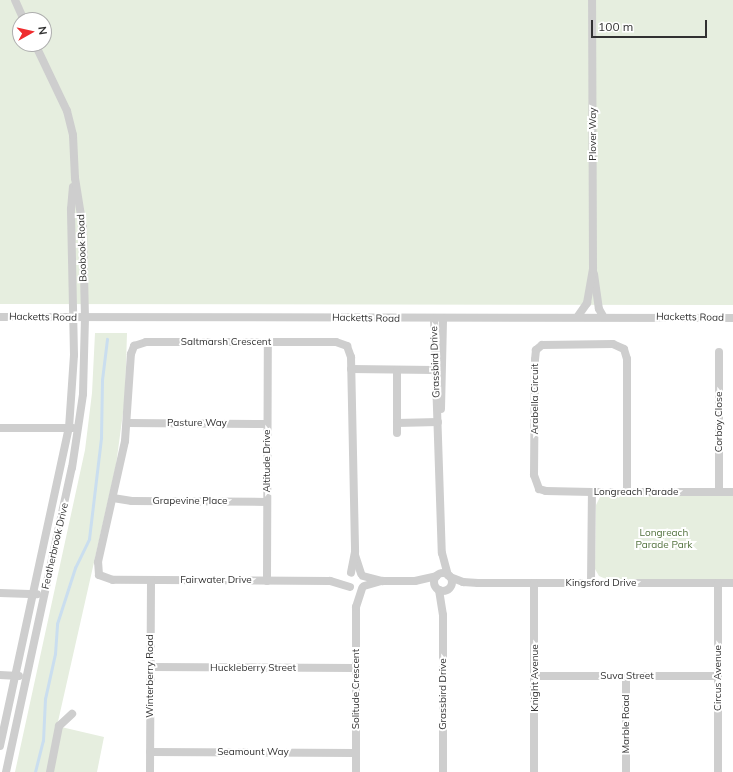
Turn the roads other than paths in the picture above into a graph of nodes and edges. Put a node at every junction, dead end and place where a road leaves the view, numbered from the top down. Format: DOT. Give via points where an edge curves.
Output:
graph roads {
  1 [pos="15,0"];
  2 [pos="592,0"];
  3 [pos="20,12"];
  4 [pos="39,52"];
  5 [pos="75,178"];
  6 [pos="593,269"];
  7 [pos="578,316"];
  8 [pos="603,316"];
  9 [pos="0,317"];
  10 [pos="74,318"];
  11 [pos="85,318"];
  12 [pos="434,318"];
  13 [pos="443,318"];
  14 [pos="733,318"];
  15 [pos="268,342"];
  16 [pos="719,352"];
  17 [pos="350,370"];
  18 [pos="397,370"];
  19 [pos="434,370"];
  20 [pos="127,423"];
  21 [pos="397,423"];
  22 [pos="267,424"];
  23 [pos="439,426"];
  24 [pos="0,427"];
  25 [pos="69,428"];
  26 [pos="80,428"];
  27 [pos="397,433"];
  28 [pos="539,489"];
  29 [pos="592,492"];
  30 [pos="627,492"];
  31 [pos="719,492"];
  32 [pos="733,492"];
  33 [pos="113,498"];
  34 [pos="267,502"];
  35 [pos="355,552"];
  36 [pos="442,554"];
  37 [pos="350,574"];
  38 [pos="362,575"];
  39 [pos="437,575"];
  40 [pos="449,576"];
  41 [pos="102,577"];
  42 [pos="151,580"];
  43 [pos="267,581"];
  44 [pos="330,581"];
  45 [pos="382,581"];
  46 [pos="415,581"];
  47 [pos="470,583"];
  48 [pos="534,583"];
  49 [pos="591,583"];
  50 [pos="718,583"];
  51 [pos="733,583"];
  52 [pos="363,587"];
  53 [pos="351,588"];
  54 [pos="450,588"];
  55 [pos="438,589"];
  56 [pos="0,593"];
  57 [pos="34,593"];
  58 [pos="44,595"];
  59 [pos="356,607"];
  60 [pos="443,615"];
  61 [pos="150,667"];
  62 [pos="356,668"];
  63 [pos="0,675"];
  64 [pos="15,676"];
  65 [pos="26,676"];
  66 [pos="535,676"];
  67 [pos="626,676"];
  68 [pos="718,676"];
  69 [pos="72,714"];
  70 [pos="0,746"];
  71 [pos="150,752"];
  72 [pos="356,753"];
  73 [pos="4,759"];
  74 [pos="6,772"];
  75 [pos="50,772"];
  76 [pos="150,772"];
  77 [pos="356,772"];
  78 [pos="443,772"];
  79 [pos="534,772"];
  80 [pos="626,772"];
  81 [pos="718,772"];
  1 -- 3 [label="street"];
  2 -- 6 [label="street, Plover Way"];
  4 -- 5 [label="street, Boobook Road" via="71,124"];
  5 -- 10 [label="street, Boobook Road" via="71,209"];
  5 -- 11 [label="street, Boobook Road" via="83,228"];
  6 -- 7 [label="street, Plover Way" via="588,303"];
  6 -- 8 [label="street, Plover Way" via="599,309"];
  7 -- 8 [label="street, Hacketts Road"];
  7 -- 13 [label="street, Hacketts Road"];
  8 -- 14 [label="street, Hacketts Road"];
  9 -- 10 [label="street, Hacketts Road"];
  10 -- 11 [label="street, Hacketts Road"];
  10 -- 25 [label="street, Featherbrook Drive"];
  11 -- 12 [label="street, Hacketts Road"];
  11 -- 26 [label="street, Featherbrook Drive"];
  12 -- 13 [label="street, Hacketts Road"];
  12 -- 19 [label="street, Grassbird Drive"];
  13 -- 23 [label="street, Grassbird Drive"];
  15 -- 17 [label="street, Saltmarsh Crescent" via="342,343 350,349"];
  15 -- 20 [label="street, Saltmarsh Crescent" via="136,344 131,354"];
  15 -- 22 [label="street, Altitude Drive"];
  16 -- 31 [label="street, Corboy Close"];
  17 -- 18 [label="street"];
  17 -- 35 [label="street, Saltmarsh Crescent"];
  18 -- 19 [label="street"];
  18 -- 21 [label="street"];
  19 -- 23 [label="street, Grassbird Drive"];
  20 -- 22 [label="street, Pasture Way"];
  20 -- 33 [label="street, Saltmarsh Crescent"];
  21 -- 23 [label="street"];
  21 -- 27 [label="street"];
  22 -- 34 [label="street, Altitude Drive"];
  23 -- 36 [label="street, Grassbird Drive"];
  24 -- 25 [label="street"];
  25 -- 26 [label="street"];
  25 -- 57 [label="street, Featherbrook Drive"];
  26 -- 58 [label="street, Featherbrook Drive"];
  28 -- 29 [label="street, Longreach Parade"];
  28 -- 30 [label="street, Arabella Circuit" via="534,475 536,350 548,344 613,344 624,349 627,359"];
  29 -- 30 [label="street, Longreach Parade"];
  29 -- 49 [label="street"];
  30 -- 31 [label="street, Longreach Parade"];
  31 -- 32 [label="street, Longreach Parade"];
  33 -- 34 [label="street, Grapevine Place" via="132,501"];
  33 -- 41 [label="street, Saltmarsh Crescent" via="98,562 98,570"];
  34 -- 43 [label="street, Altitude Drive"];
  35 -- 37 [label="street"];
  35 -- 38 [label="street"];
  36 -- 39 [label="street, Grassbird Drive"];
  36 -- 40 [label="street, Grassbird Drive"];
  37 -- 38 [label="street"];
  37 -- 44 [label="street, Fairwater Drive"];
  37 -- 53 [label="street, Solitude Crescent" via="347,580"];
  38 -- 45 [label="street"];
  38 -- 52 [label="street"];
  39 -- 40 [label="street, Kingsford Drive"];
  39 -- 46 [label="street"];
  39 -- 55 [label="street, Grassbird Drive" via="434,584"];
  40 -- 47 [label="street, Kingsford Drive"];
  40 -- 54 [label="street, Grassbird Drive"];
  41 -- 42 [label="street, Fairwater Drive"];
  42 -- 43 [label="street, Fairwater Drive"];
  42 -- 61 [label="street, Winterberry Road"];
  43 -- 44 [label="street, Fairwater Drive"];
  44 -- 53 [label="street, Fairwater Drive"];
  45 -- 46 [label="street"];
  45 -- 52 [label="street"];
  46 -- 55 [label="street"];
  47 -- 48 [label="street, Kingsford Drive"];
  47 -- 54 [label="street, Kingsford Drive"];
  48 -- 49 [label="street, Kingsford Drive"];
  48 -- 66 [label="street, Knight Avenue"];
  49 -- 50 [label="street, Kingsford Drive"];
  50 -- 51 [label="street, Kingsford Drive"];
  50 -- 68 [label="street, Circus Avenue"];
  52 -- 53 [label="street, Fairwater Drive"];
  52 -- 59 [label="street, Solitude Crescent"];
  53 -- 59 [label="street, Solitude Crescent"];
  54 -- 55 [label="street, Kingsford Drive"];
  54 -- 60 [label="street, Grassbird Drive"];
  55 -- 60 [label="street, Grassbird Drive"];
  56 -- 57 [label="street"];
  57 -- 58 [label="street"];
  57 -- 64 [label="street, Featherbrook Drive"];
  58 -- 65 [label="street, Featherbrook Drive"];
  59 -- 62 [label="street, Solitude Crescent"];
  60 -- 78 [label="street, Grassbird Drive"];
  61 -- 62 [label="street, Huckleberry Street"];
  61 -- 71 [label="street, Winterberry Road"];
  62 -- 72 [label="street, Solitude Crescent"];
  63 -- 64 [label="street"];
  64 -- 65 [label="street"];
  64 -- 70 [label="street, Featherbrook Drive"];
  65 -- 73 [label="street, Featherbrook Drive"];
  66 -- 67 [label="street, Suva Street"];
  66 -- 79 [label="street, Knight Avenue"];
  67 -- 68 [label="street, Suva Street"];
  67 -- 80 [label="street, Marble Road"];
  68 -- 81 [label="street, Circus Avenue"];
  69 -- 75 [label="street" via="59,726"];
  71 -- 72 [label="street, Seamount Way"];
  71 -- 76 [label="street, Winterberry Road"];
  72 -- 77 [label="street, Solitude Crescent"];
  73 -- 74 [label="street, Featherbrook Drive"];
}
